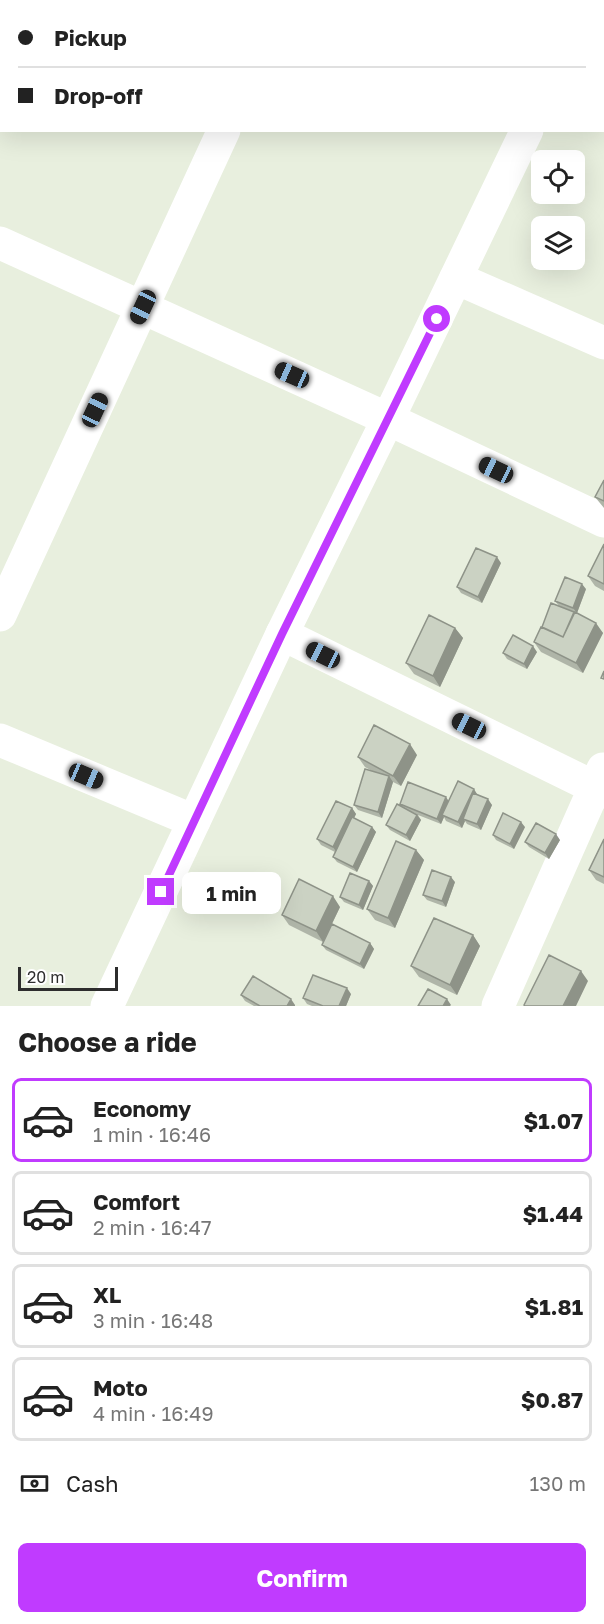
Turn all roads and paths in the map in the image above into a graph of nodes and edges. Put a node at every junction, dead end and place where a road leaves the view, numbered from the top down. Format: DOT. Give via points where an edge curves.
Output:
graph roads {
  1 [pos="223,132"];
  2 [pos="526,132"];
  3 [pos="0,243"];
  4 [pos="456,278"];
  5 [pos="143,307"];
  6 [pos="604,343"];
  7 [pos="388,419"];
  8 [pos="604,521"];
  9 [pos="0,615"];
  10 [pos="282,634"];
  11 [pos="0,740"];
  12 [pos="601,783"];
  13 [pos="194,821"];
  14 [pos="107,1006"];
  15 [pos="498,1006"];
  1 -- 5 [label="street"];
  2 -- 4 [label="street"];
  3 -- 5 [label="street"];
  4 -- 6 [label="street"];
  4 -- 7 [label="street"];
  5 -- 7 [label="street"];
  5 -- 9 [label="street"];
  7 -- 8 [label="street"];
  7 -- 10 [label="street"];
  10 -- 12 [label="street"];
  10 -- 13 [label="street"];
  11 -- 13 [label="street"];
  12 -- 15 [label="street"];
  13 -- 14 [label="street"];
}
